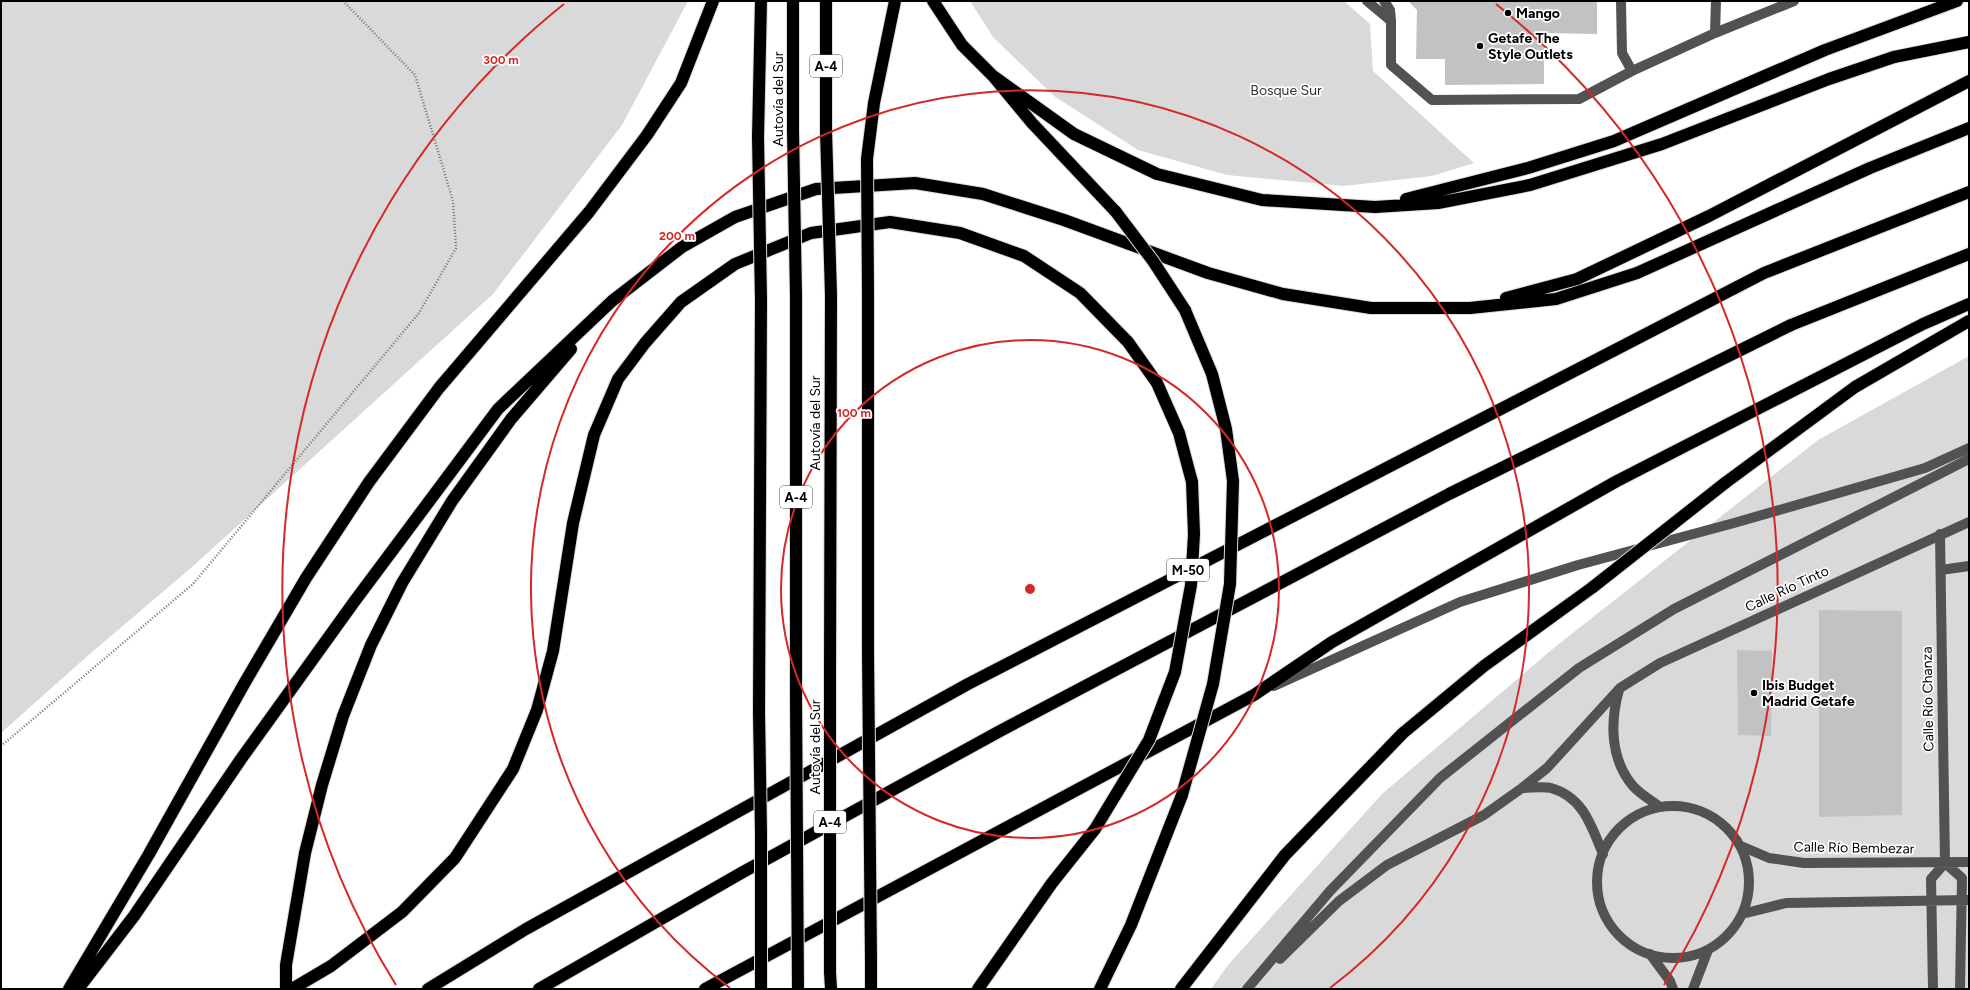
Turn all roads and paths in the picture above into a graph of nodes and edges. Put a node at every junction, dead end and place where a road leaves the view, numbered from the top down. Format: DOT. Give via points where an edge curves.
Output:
graph roads {
  1 [pos="343,1"];
  2 [pos="713,1"];
  3 [pos="761,1"];
  4 [pos="793,1"];
  5 [pos="826,1"];
  6 [pos="895,1"];
  7 [pos="933,1"];
  8 [pos="1367,1"];
  9 [pos="1384,1"];
  10 [pos="1621,1"];
  11 [pos="1716,1"];
  12 [pos="1794,1"];
  13 [pos="1957,1"];
  14 [pos="1391,22"];
  15 [pos="1715,33"];
  16 [pos="1969,42"];
  17 [pos="1632,71"];
  18 [pos="993,76"];
  19 [pos="1969,81"];
  20 [pos="1969,128"];
  21 [pos="1969,192"];
  22 [pos="1375,207"];
  23 [pos="1969,254"];
  24 [pos="612,301"];
  25 [pos="1969,304"];
  26 [pos="1470,308"];
  27 [pos="1969,321"];
  28 [pos="1969,448"];
  29 [pos="1969,459"];
  30 [pos="1969,522"];
  31 [pos="1940,534"];
  32 [pos="1969,566"];
  33 [pos="1941,570"];
  34 [pos="1620,688"];
  35 [pos="1254,695"];
  36 [pos="1,746"];
  37 [pos="1522,788"];
  38 [pos="1660,807"];
  39 [pos="1741,846"];
  40 [pos="1603,854"];
  41 [pos="1969,862"];
  42 [pos="1945,863"];
  43 [pos="1931,900"];
  44 [pos="1965,900"];
  45 [pos="1742,914"];
  46 [pos="1708,950"];
  47 [pos="1650,954"];
  48 [pos="736,971"];
  49 [pos="69,989"];
  50 [pos="78,989"];
  51 [pos="286,989"];
  52 [pos="292,989"];
  53 [pos="428,989"];
  54 [pos="539,989"];
  55 [pos="701,989"];
  56 [pos="705,989"];
  57 [pos="760,989"];
  58 [pos="798,989"];
  59 [pos="831,989"];
  60 [pos="871,989"];
  61 [pos="978,989"];
  62 [pos="1100,989"];
  63 [pos="1181,989"];
  64 [pos="1247,989"];
  65 [pos="1251,989"];
  66 [pos="1673,989"];
  67 [pos="1693,989"];
  68 [pos="1933,989"];
  69 [pos="1960,989"];
  1 -- 36 [label="path" via="415,75 453,201 456,248 419,313 193,584"];
  2 -- 49 [label="highway" via="681,83 648,135 589,212 439,388 369,482 306,578"];
  3 -- 57 [label="highway, bridge" via="758,137 761,300"];
  4 -- 58 [label="highway, Autovía del Sur / A-4, bridge"];
  5 -- 59 [label="highway, Autovía del Sur / A-4, bridge" via="826,131 831,295"];
  6 -- 60 [label="highway, bridge" via="874,103 867,159"];
  7 -- 18 [label="highway" via="962,45"];
  8 -- 14 [label="street"];
  9 -- 14 [label="street" via="1390,10"];
  10 -- 17 [label="street" via="1622,53"];
  11 -- 15 [label="street"];
  12 -- 15 [label="street"];
  13 -- 22 [label="highway" via="1825,50 1614,141 1528,168"];
  14 -- 17 [label="street" via="1391,65 1432,100 1579,99"];
  15 -- 17 [label="street"];
  16 -- 22 [label="highway" via="1894,57 1829,79 1662,144 1530,185 1438,203"];
  18 -- 22 [label="highway" via="1074,134 1156,174 1262,200"];
  18 -- 62 [label="highway, bridge" via="1032,123 1116,212 1153,261 1185,310 1212,374 1226,430 1233,481 1230,584 1213,684 1182,795 1131,925"];
  19 -- 26 [label="highway" via="1709,216 1577,279"];
  20 -- 26 [label="highway" via="1870,168 1637,273 1556,299"];
  21 -- 53 [label="highway, M-50" via="1764,274 968,684 526,929"];
  23 -- 54 [label="highway" via="1791,326 1449,494 993,734"];
  24 -- 26 [label="highway" via="682,247 734,217 816,189 915,183 983,194 1064,220 1208,273 1283,294 1371,308"];
  24 -- 50 [label="highway" via="498,409 354,602 241,759 134,916"];
  24 -- 51 [label="highway" via="511,419 452,501 402,583 371,644 343,716 305,853 286,965"];
  25 -- 35 [label="highway" via="1923,324 1617,481 1332,642"];
  27 -- 63 [label="highway, bridge" via="1855,387 1725,483 1593,587 1484,666 1403,733 1285,855"];
  28 -- 35 [label="street" via="1925,468 1578,565 1460,602"];
  29 -- 64 [label="street" via="1674,609 1579,668 1440,778 1330,892"];
  30 -- 31 [label="street, Calle Río Tinto"];
  31 -- 33 [label="street, Calle Río Chanza"];
  31 -- 34 [label="street, Calle Río Tinto" via="1660,663"];
  32 -- 33 [label="street"];
  33 -- 42 [label="street, Calle Río Chanza"];
  34 -- 37 [label="street, Calle Río Tinto" via="1547,768"];
  34 -- 38 [label="street" via="1614,710 1613,735 1618,762 1634,786"];
  35 -- 48 [label="highway"];
  37 -- 40 [label="street" via="1550,788 1573,798 1589,820"];
  37 -- 65 [label="street, Calle Río Tinto" via="1484,816 1387,865 1339,901"];
  38 -- 39 [label="street" via="1683,806 1708,814 1727,828"];
  38 -- 40 [label="street" via="1641,813 1626,822 1612,837"];
  39 -- 42 [label="street, Calle Río Bembezar" via="1769,858 1804,864"];
  39 -- 45 [label="street" via="1748,867 1749,883"];
  40 -- 47 [label="street" via="1598,872 1598,894 1604,914 1616,931 1631,945"];
  41 -- 42 [label="street, Calle Río Bembezar"];
  42 -- 43 [label="street" via="1931,879"];
  42 -- 44 [label="street" via="1962,878"];
  43 -- 44 [label="street"];
  43 -- 45 [label="street" via="1786,903"];
  43 -- 68 [label="street"];
  44 -- 69 [label="street"];
  45 -- 46 [label="street" via="1728,935"];
  46 -- 47 [label="street" via="1668,958"];
  46 -- 67 [label="street"];
  47 -- 66 [label="street" via="1670,980"];
  48 -- 55 [label="highway"];
  48 -- 56 [label="highway"];
  52 -- 61 [label="highway, bridge" via="331,966 402,912 455,858 513,769 537,710 552,651 573,523 594,435 618,379 645,343 681,302 735,264 812,233 890,222 960,233 1024,256 1080,293 1128,342 1157,383 1179,433 1192,482 1194,534 1191,585 1175,672 1148,740 1095,829 1052,883"];
}
